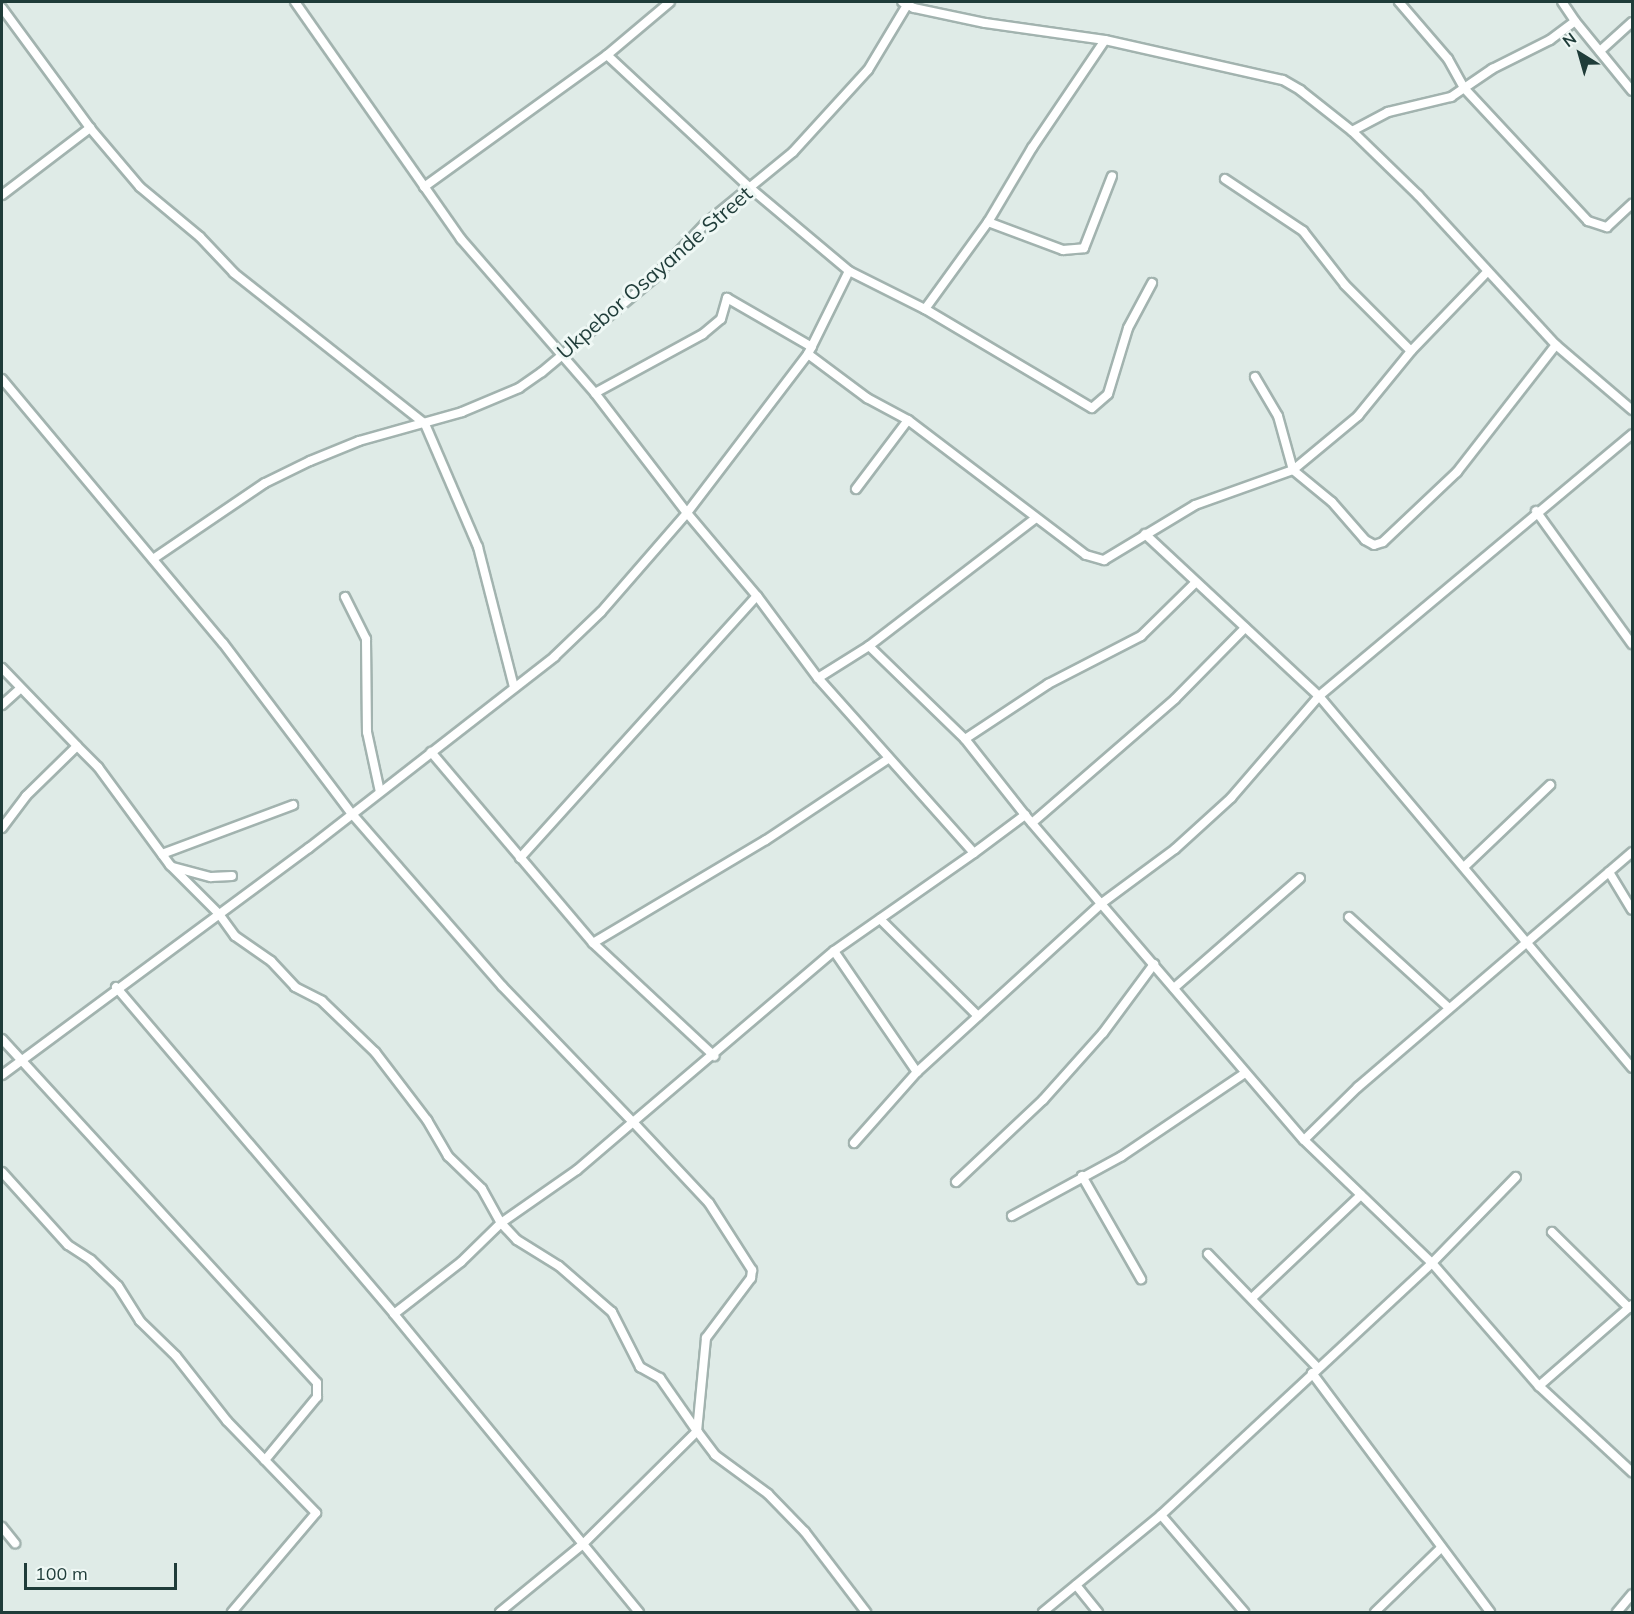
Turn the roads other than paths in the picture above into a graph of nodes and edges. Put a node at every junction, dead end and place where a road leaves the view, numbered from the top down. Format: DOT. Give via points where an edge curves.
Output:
graph roads {
  1 [pos="295,2"];
  2 [pos="670,2"];
  3 [pos="1399,2"];
  4 [pos="1562,2"];
  5 [pos="910,4"];
  6 [pos="2,8"];
  7 [pos="1575,21"];
  8 [pos="1632,22"];
  9 [pos="1105,40"];
  10 [pos="1600,51"];
  11 [pos="607,55"];
  12 [pos="1464,88"];
  13 [pos="1632,91"];
  14 [pos="90,128"];
  15 [pos="1352,131"];
  16 [pos="1112,176"];
  17 [pos="1225,180"];
  18 [pos="423,187"];
  19 [pos="749,187"];
  20 [pos="2,195"];
  21 [pos="1632,204"];
  22 [pos="988,222"];
  23 [pos="849,271"];
  24 [pos="1486,273"];
  25 [pos="1152,282"];
  26 [pos="925,309"];
  27 [pos="1556,345"];
  28 [pos="810,350"];
  29 [pos="1411,351"];
  30 [pos="561,353"];
  31 [pos="1255,377"];
  32 [pos="2,379"];
  33 [pos="595,393"];
  34 [pos="1632,410"];
  35 [pos="908,420"];
  36 [pos="425,424"];
  37 [pos="1632,434"];
  38 [pos="1293,470"];
  39 [pos="856,489"];
  40 [pos="1536,511"];
  41 [pos="687,513"];
  42 [pos="1036,518"];
  43 [pos="1145,534"];
  44 [pos="153,559"];
  45 [pos="1196,582"];
  46 [pos="757,596"];
  47 [pos="345,597"];
  48 [pos="1245,627"];
  49 [pos="1632,644"];
  50 [pos="869,646"];
  51 [pos="2,668"];
  52 [pos="818,678"];
  53 [pos="514,687"];
  54 [pos="21,688"];
  55 [pos="1319,696"];
  56 [pos="2,705"];
  57 [pos="965,739"];
  58 [pos="76,746"];
  59 [pos="431,752"];
  60 [pos="888,759"];
  61 [pos="1550,785"];
  62 [pos="380,792"];
  63 [pos="294,805"];
  64 [pos="352,814"];
  65 [pos="1025,815"];
  66 [pos="1032,823"];
  67 [pos="2,828"];
  68 [pos="1632,852"];
  69 [pos="974,853"];
  70 [pos="162,854"];
  71 [pos="520,858"];
  72 [pos="170,865"];
  73 [pos="1464,867"];
  74 [pos="1609,872"];
  75 [pos="232,876"];
  76 [pos="1300,878"];
  77 [pos="1102,903"];
  78 [pos="1632,910"];
  79 [pos="219,914"];
  80 [pos="1349,917"];
  81 [pos="880,919"];
  82 [pos="1526,941"];
  83 [pos="592,943"];
  84 [pos="834,951"];
  85 [pos="1154,964"];
  86 [pos="116,987"];
  87 [pos="1174,988"];
  88 [pos="1449,1008"];
  89 [pos="978,1016"];
  90 [pos="2,1039"];
  91 [pos="714,1056"];
  92 [pos="20,1061"];
  93 [pos="1632,1068"];
  94 [pos="917,1072"];
  95 [pos="1245,1073"];
  96 [pos="2,1075"];
  97 [pos="633,1122"];
  98 [pos="1304,1140"];
  99 [pos="854,1143"];
  100 [pos="2,1172"];
  101 [pos="1082,1176"];
  102 [pos="1516,1177"];
  103 [pos="956,1182"];
  104 [pos="1361,1195"];
  105 [pos="1012,1216"];
  106 [pos="501,1223"];
  107 [pos="1552,1232"];
  108 [pos="1208,1254"];
  109 [pos="1432,1263"];
  110 [pos="1141,1279"];
  111 [pos="1252,1298"];
  112 [pos="1630,1307"];
  113 [pos="394,1314"];
  114 [pos="1315,1371"];
  115 [pos="1539,1386"];
  116 [pos="697,1431"];
  117 [pos="265,1460"];
  118 [pos="1632,1472"];
  119 [pos="1161,1515"];
  120 [pos="2,1527"];
  121 [pos="15,1543"];
  122 [pos="582,1545"];
  123 [pos="1442,1548"];
  124 [pos="1076,1585"];
  125 [pos="1632,1594"];
  126 [pos="232,1612"];
  127 [pos="500,1612"];
  128 [pos="639,1612"];
  129 [pos="867,1612"];
  130 [pos="1043,1612"];
  131 [pos="1098,1612"];
  132 [pos="1244,1612"];
  133 [pos="1375,1612"];
  134 [pos="1490,1612"];
  135 [pos="1617,1612"];
  1 -- 18 [label="street"];
  2 -- 11 [label="street"];
  3 -- 12 [label="street" via="1448,58"];
  4 -- 7 [label="street"];
  5 -- 9 [label="street"];
  5 -- 19 [label="street, Ukpebor Osayande Street" via="868,70 793,152"];
  6 -- 14 [label="street"];
  7 -- 10 [label="street"];
  7 -- 12 [label="street" via="1550,40"];
  8 -- 10 [label="street"];
  9 -- 15 [label="street" via="1283,80"];
  9 -- 22 [label="street" via="1032,148"];
  10 -- 13 [label="street"];
  11 -- 18 [label="street"];
  11 -- 19 [label="street"];
  12 -- 15 [label="street" via="1451,97 1378,116"];
  12 -- 21 [label="street" via="1588,221 1607,227"];
  14 -- 20 [label="street"];
  14 -- 36 [label="street" via="140,187 200,237 234,273"];
  15 -- 24 [label="street" via="1418,195"];
  16 -- 22 [label="street" via="1084,248 1063,250"];
  17 -- 29 [label="street" via="1303,231 1345,285"];
  18 -- 30 [label="street" via="461,239"];
  19 -- 23 [label="street"];
  19 -- 30 [label="street, Ukpebor Osayande Street" via="705,224 653,279"];
  22 -- 26 [label="street"];
  23 -- 26 [label="street"];
  23 -- 28 [label="street"];
  24 -- 27 [label="street"];
  24 -- 29 [label="street"];
  25 -- 26 [label="street" via="1128,328 1108,394 1092,408"];
  27 -- 34 [label="street"];
  27 -- 38 [label="street" via="1456,472 1383,542 1374,545 1365,540 1332,502"];
  28 -- 33 [label="street" via="727,298 721,319 703,334"];
  28 -- 35 [label="street" via="867,398"];
  28 -- 41 [label="street"];
  29 -- 38 [label="street" via="1358,417"];
  30 -- 33 [label="street"];
  30 -- 36 [label="street, Ukpebor Osayande Street" via="519,388"];
  31 -- 38 [label="street" via="1278,416"];
  32 -- 44 [label="street"];
  33 -- 41 [label="street"];
  35 -- 39 [label="street"];
  35 -- 42 [label="street"];
  36 -- 44 [label="street, Ukpebor Osayande Street" via="359,441 265,483"];
  36 -- 53 [label="street" via="478,547"];
  37 -- 40 [label="street"];
  38 -- 43 [label="street" via="1195,505"];
  40 -- 49 [label="street"];
  40 -- 55 [label="street"];
  41 -- 46 [label="street"];
  41 -- 53 [label="street" via="579,635"];
  42 -- 43 [label="street" via="1095,560 1104,560"];
  42 -- 50 [label="street"];
  43 -- 45 [label="street"];
  44 -- 64 [label="street" via="223,643"];
  45 -- 48 [label="street"];
  45 -- 57 [label="street" via="1141,636 1048,684"];
  46 -- 52 [label="street"];
  46 -- 71 [label="street"];
  47 -- 62 [label="street" via="366,639 367,732"];
  48 -- 55 [label="street"];
  48 -- 66 [label="street" via="1175,699"];
  50 -- 52 [label="street"];
  50 -- 57 [label="street"];
  51 -- 54 [label="street"];
  52 -- 60 [label="street"];
  53 -- 59 [label="street"];
  54 -- 56 [label="street"];
  54 -- 58 [label="street"];
  55 -- 73 [label="street"];
  55 -- 77 [label="street" via="1231,798 1175,849"];
  57 -- 65 [label="street"];
  58 -- 67 [label="street" via="26,796"];
  58 -- 70 [label="street" via="98,767"];
  59 -- 62 [label="street"];
  59 -- 71 [label="street"];
  60 -- 69 [label="street"];
  60 -- 83 [label="street" via="766,840"];
  61 -- 73 [label="street"];
  62 -- 64 [label="street"];
  63 -- 70 [label="street"];
  64 -- 79 [label="street"];
  64 -- 97 [label="street" via="502,986"];
  65 -- 66 [label="street"];
  65 -- 69 [label="street"];
  66 -- 77 [label="street"];
  68 -- 74 [label="street"];
  69 -- 81 [label="street"];
  70 -- 72 [label="street"];
  71 -- 83 [label="street"];
  72 -- 75 [label="street" via="210,877"];
  72 -- 79 [label="street"];
  73 -- 82 [label="street"];
  74 -- 78 [label="street"];
  74 -- 82 [label="street"];
  76 -- 87 [label="street"];
  77 -- 85 [label="street"];
  77 -- 89 [label="street"];
  79 -- 86 [label="street"];
  79 -- 106 [label="street" via="243,944 271,961 295,987 322,1001 375,1052 427,1120 448,1156 482,1189"];
  80 -- 88 [label="street"];
  81 -- 84 [label="street"];
  81 -- 89 [label="street"];
  82 -- 88 [label="street"];
  82 -- 93 [label="street"];
  83 -- 91 [label="street"];
  84 -- 91 [label="street"];
  84 -- 94 [label="street"];
  85 -- 87 [label="street"];
  85 -- 103 [label="street" via="1103,1033 1043,1100"];
  86 -- 92 [label="street"];
  86 -- 113 [label="street"];
  87 -- 95 [label="street"];
  88 -- 98 [label="street"];
  89 -- 94 [label="street"];
  90 -- 92 [label="street"];
  91 -- 97 [label="street"];
  92 -- 96 [label="street"];
  92 -- 117 [label="street" via="317,1383 317,1397"];
  94 -- 99 [label="street"];
  95 -- 98 [label="street"];
  95 -- 101 [label="street" via="1122,1156"];
  97 -- 106 [label="street" via="577,1170"];
  97 -- 116 [label="street" via="709,1203 752,1270 751,1278 706,1338"];
  98 -- 104 [label="street"];
  100 -- 117 [label="street" via="68,1245 118,1286 140,1321 176,1356 227,1421"];
  101 -- 105 [label="street"];
  101 -- 110 [label="street"];
  102 -- 109 [label="street"];
  104 -- 109 [label="street"];
  104 -- 111 [label="street"];
  106 -- 113 [label="street" via="461,1262"];
  106 -- 116 [label="street" via="517,1240 587,1288 612,1312 640,1367 660,1378"];
  107 -- 112 [label="street"];
  108 -- 111 [label="street"];
  109 -- 114 [label="street"];
  109 -- 115 [label="street"];
  111 -- 114 [label="street"];
  112 -- 115 [label="street"];
  113 -- 122 [label="street"];
  114 -- 119 [label="street"];
  114 -- 123 [label="street"];
  115 -- 118 [label="street"];
  116 -- 122 [label="street"];
  116 -- 129 [label="street" via="715,1455 768,1494 805,1532"];
  117 -- 126 [label="street" via="316,1513"];
  119 -- 124 [label="street"];
  119 -- 132 [label="street"];
  120 -- 121 [label="street"];
  122 -- 127 [label="street"];
  122 -- 128 [label="street"];
  123 -- 133 [label="street"];
  123 -- 134 [label="street"];
  124 -- 130 [label="street"];
  124 -- 131 [label="street"];
  125 -- 135 [label="street"];
}
